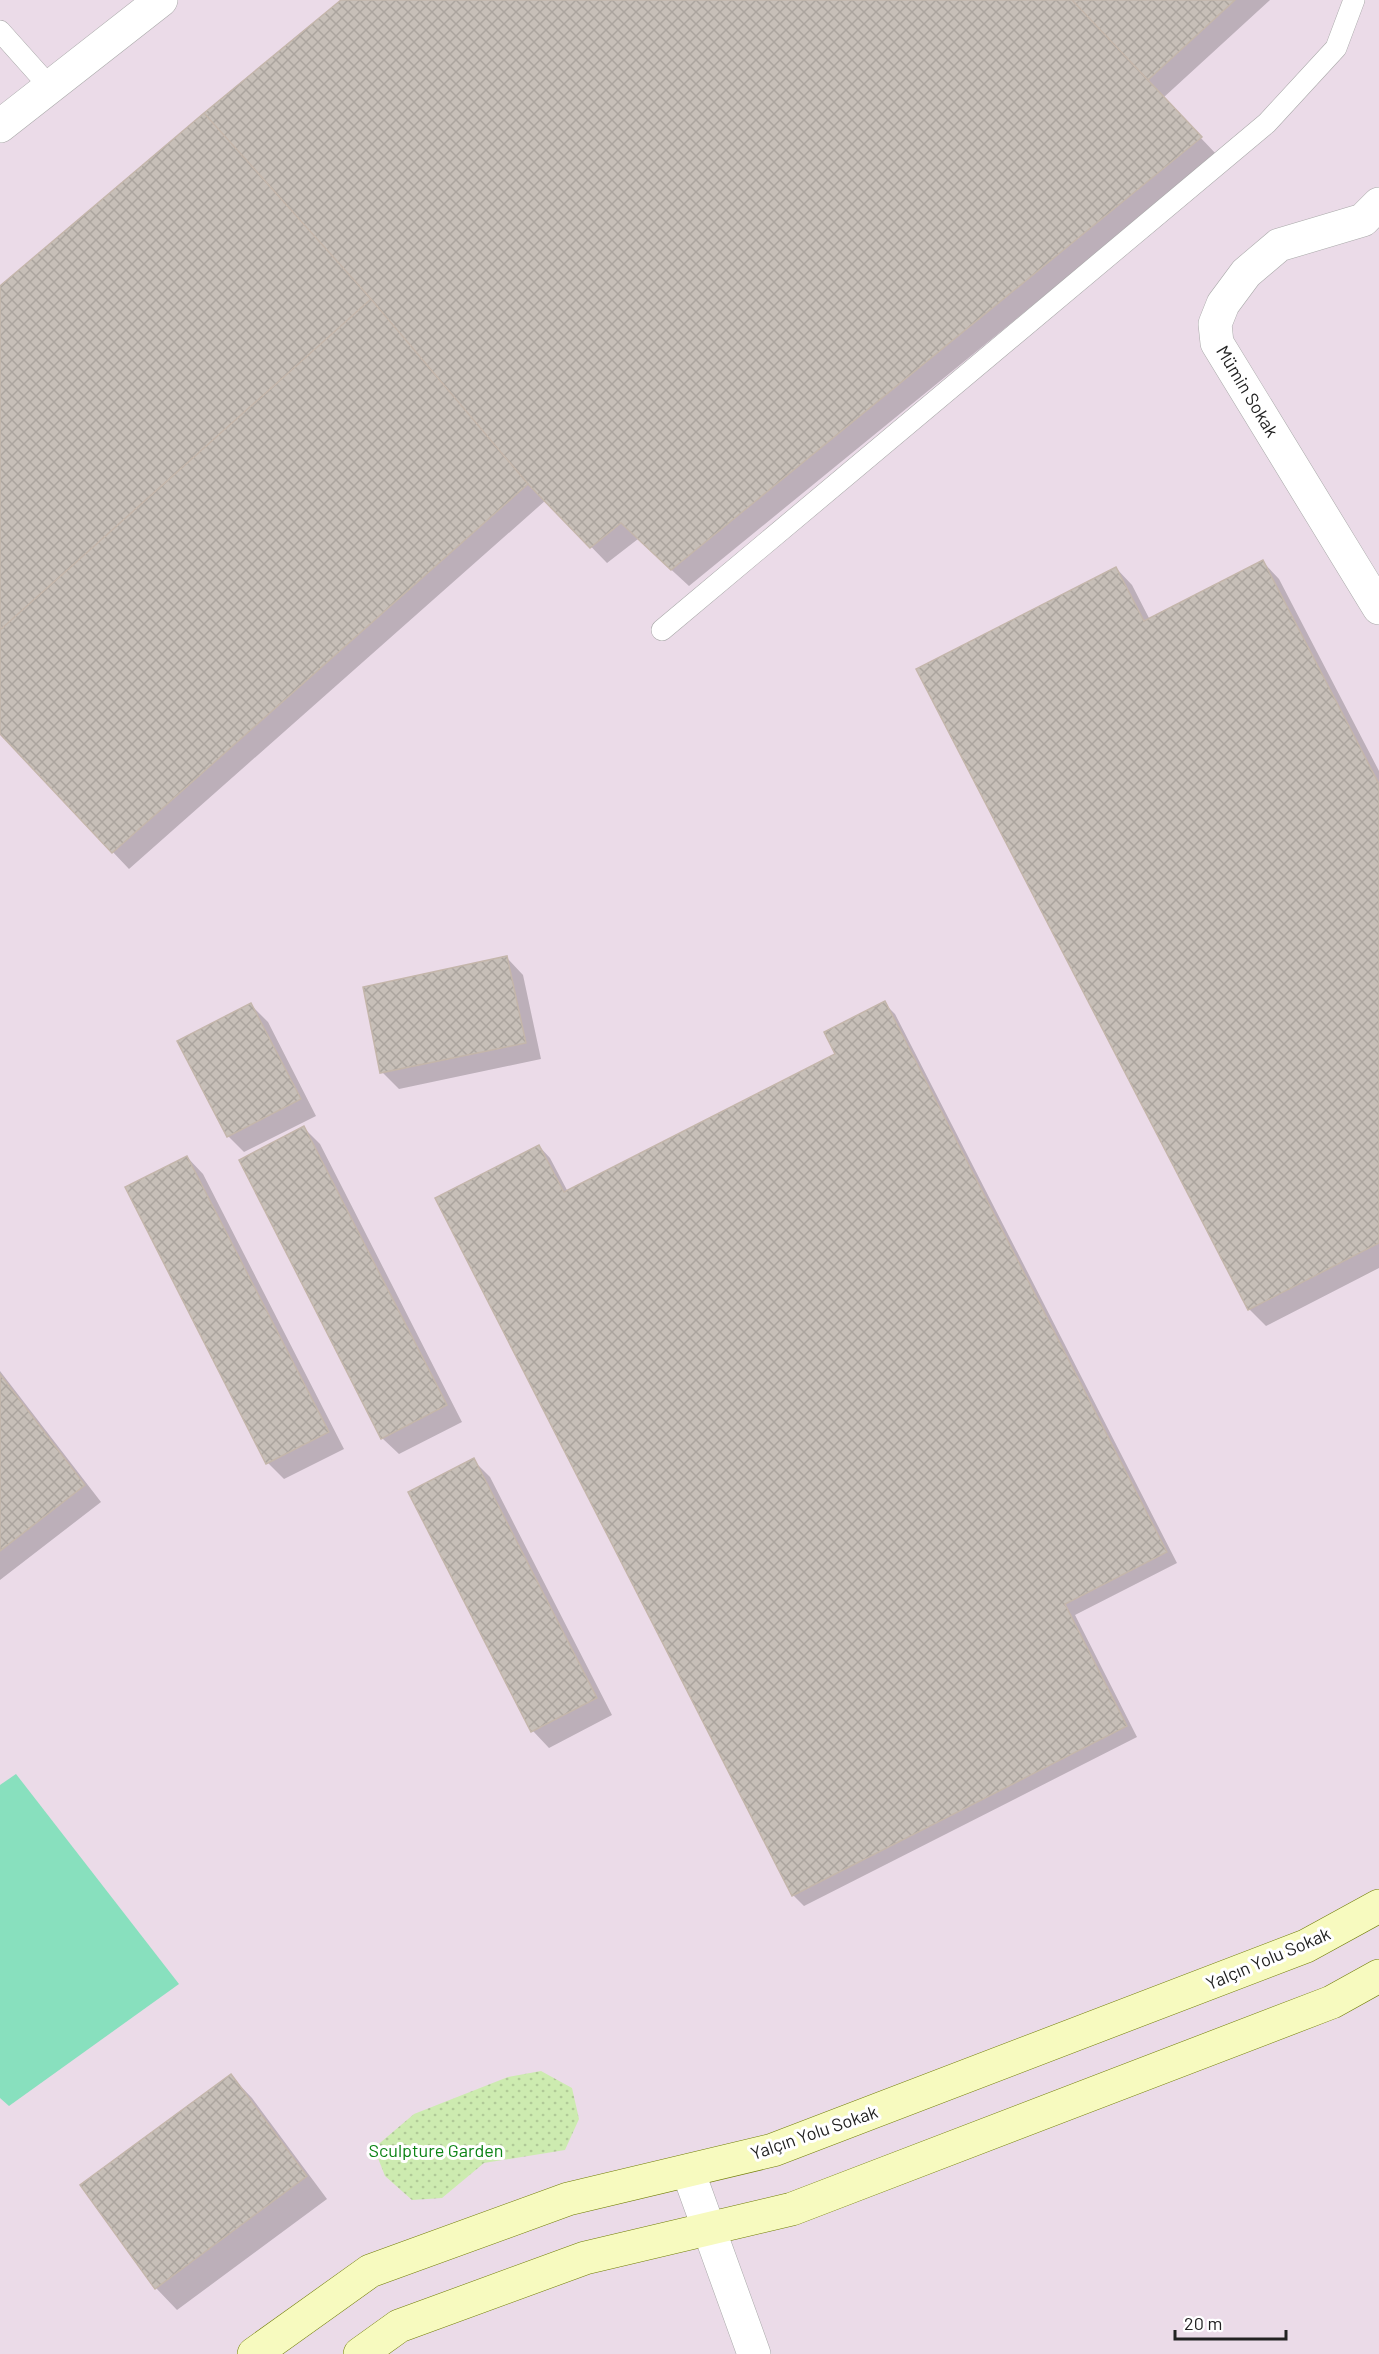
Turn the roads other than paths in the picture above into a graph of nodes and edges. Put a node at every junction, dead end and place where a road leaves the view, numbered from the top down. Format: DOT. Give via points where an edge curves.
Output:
graph roads {
  1 [pos="161,0"];
  2 [pos="1354,0"];
  3 [pos="0,31"];
  4 [pos="50,87"];
  5 [pos="0,126"];
  6 [pos="1379,204"];
  7 [pos="1379,608"];
  8 [pos="662,630"];
  9 [pos="1379,1906"];
  10 [pos="1379,1976"];
  11 [pos="688,2171"];
  12 [pos="709,2229"];
  13 [pos="254,2354"];
  14 [pos="360,2354"];
  15 [pos="754,2354"];
  1 -- 4 [label="street"];
  2 -- 8 [label="lane" via="1336,48 1267,123"];
  3 -- 4 [label="lane"];
  4 -- 5 [label="street"];
  6 -- 7 [label="street, Mümin Sokak" via="1364,220 1279,245 1246,273 1222,304 1215,324 1217,344"];
  9 -- 11 [label="street, Yalçın Yolu Sokak" via="1306,1946 773,2150"];
  10 -- 12 [label="street" via="1332,2002 792,2209"];
  11 -- 12 [label="street"];
  11 -- 13 [label="street, Yalçın Yolu Sokak" via="568,2199 370,2271"];
  12 -- 14 [label="street" via="574,2262 399,2326"];
  12 -- 15 [label="street"];
}
